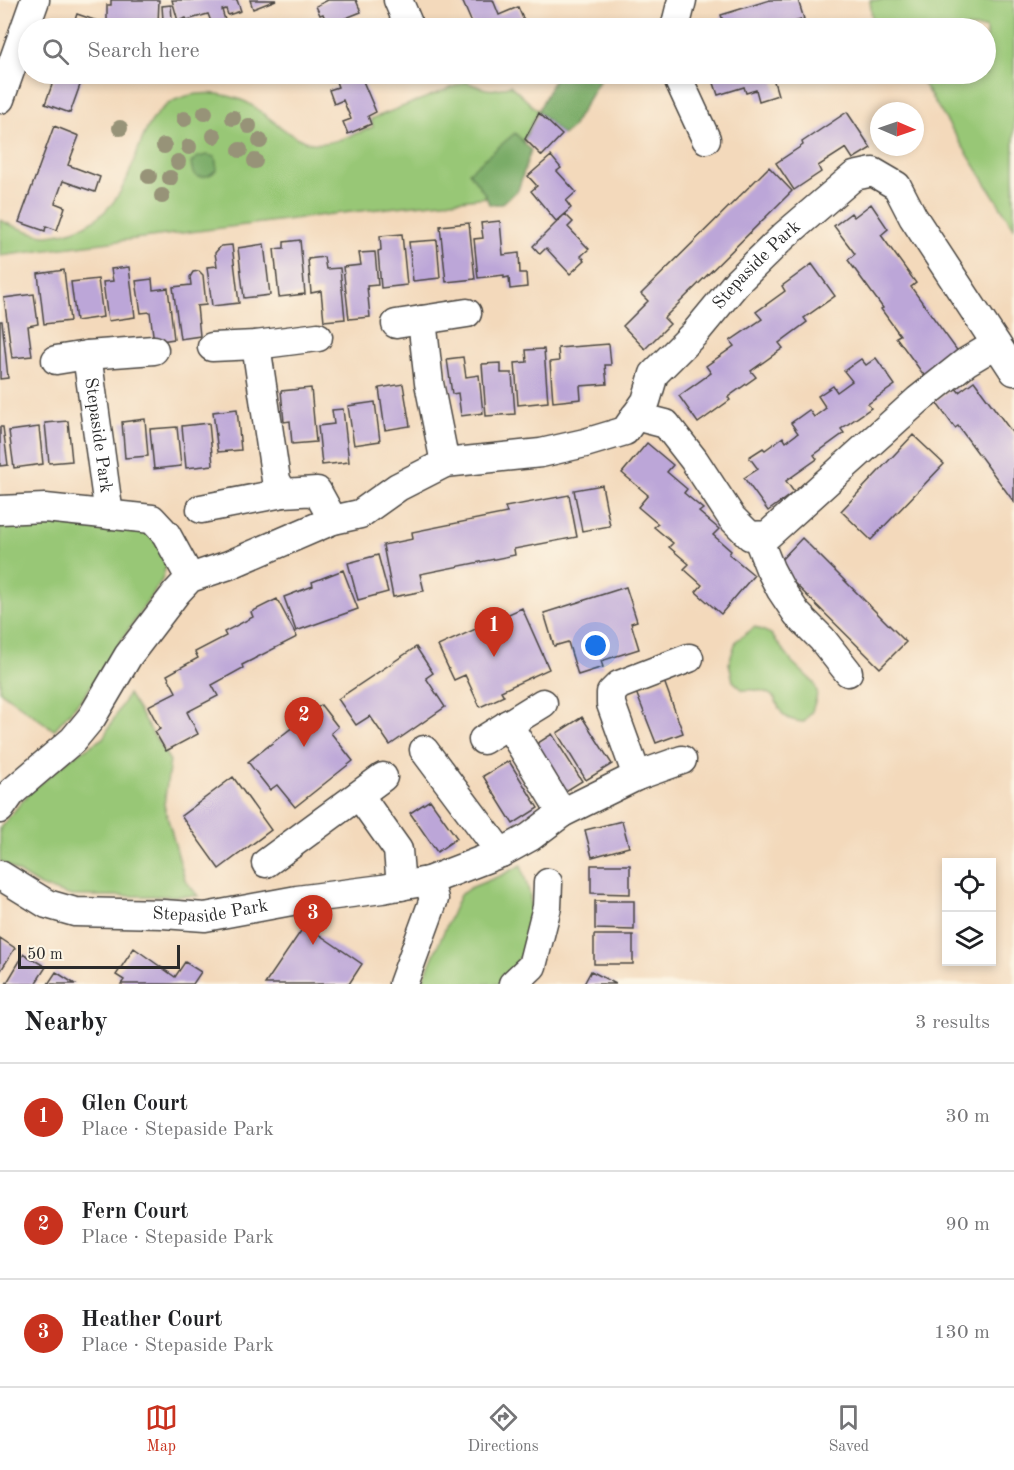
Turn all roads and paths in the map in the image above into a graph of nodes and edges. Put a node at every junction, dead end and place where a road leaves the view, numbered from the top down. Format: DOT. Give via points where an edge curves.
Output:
graph roads {
  1 [pos="35,0"];
  2 [pos="398,0"];
  3 [pos="682,0"];
  4 [pos="29,18"];
  5 [pos="406,18"];
  6 [pos="678,18"];
  7 [pos="18,48"];
  8 [pos="681,84"];
  9 [pos="0,99"];
  10 [pos="706,139"];
  11 [pos="467,313"];
  12 [pos="318,337"];
  13 [pos="996,344"];
  14 [pos="256,345"];
  15 [pos="212,347"];
  16 [pos="154,350"];
  17 [pos="87,355"];
  18 [pos="56,360"];
  19 [pos="1014,371"];
  20 [pos="635,416"];
  21 [pos="445,463"];
  22 [pos="283,493"];
  23 [pos="201,509"];
  24 [pos="0,510"];
  25 [pos="109,514"];
  26 [pos="333,520"];
  27 [pos="757,536"];
  28 [pos="190,578"];
  29 [pos="689,658"];
  30 [pos="848,672"];
  31 [pos="543,703"];
  32 [pos="508,724"];
  33 [pos="483,740"];
  34 [pos="423,750"];
  35 [pos="682,760"];
  36 [pos="638,776"];
  37 [pos="383,777"];
  38 [pos="359,795"];
  39 [pos="0,809"];
  40 [pos="562,813"];
  41 [pos="501,853"];
  42 [pos="266,863"];
  43 [pos="0,875"];
  44 [pos="415,884"];
  45 [pos="548,884"];
  46 [pos="403,984"];
  47 [pos="513,984"];
  1 -- 4 [label="street"];
  2 -- 5 [label="street"];
  3 -- 6 [label="street"];
  7 -- 9 [label="street"];
  8 -- 10 [label="street"];
  11 -- 21 [label="street" via="409,322 429,383"];
  12 -- 14 [label="street"];
  13 -- 19 [label="street, Stepaside Park"];
  13 -- 20 [label="street, Stepaside Park" via="897,186 873,172 854,176 738,281 654,374 646,400"];
  13 -- 27 [label="street" via="918,400 768,535"];
  14 -- 15 [label="street"];
  14 -- 22 [label="street" via="276,480"];
  16 -- 17 [label="street, Stepaside Park"];
  17 -- 18 [label="street, Stepaside Park"];
  17 -- 25 [label="street, Stepaside Park"];
  20 -- 21 [label="street, Stepaside Park" via="625,431 585,443 541,453"];
  20 -- 27 [label="street" via="666,424 732,518 750,536"];
  21 -- 26 [label="street, Stepaside Park" via="398,487 360,514"];
  22 -- 23 [label="street"];
  22 -- 26 [label="street" via="317,491"];
  24 -- 25 [label="street, Stepaside Park" via="45,508"];
  25 -- 28 [label="street, Stepaside Park" via="152,519 166,534"];
  26 -- 28 [label="street, Stepaside Park"];
  27 -- 30 [label="street" via="777,583 796,614"];
  28 -- 39 [label="street, Stepaside Park" via="128,656 92,717 73,740 12,792"];
  29 -- 36 [label="street" via="619,685 611,693 611,704"];
  31 -- 32 [label="street"];
  32 -- 33 [label="street"];
  32 -- 40 [label="street"];
  34 -- 41 [label="street"];
  35 -- 36 [label="street, Stepaside Park"];
  36 -- 40 [label="street, Stepaside Park"];
  37 -- 38 [label="street"];
  38 -- 42 [label="street"];
  38 -- 44 [label="street" via="398,850"];
  40 -- 41 [label="street, Stepaside Park"];
  41 -- 44 [label="street, Stepaside Park"];
  43 -- 44 [label="street, Stepaside Park" via="47,903 75,912 205,917"];
  44 -- 46 [label="street" via="434,899"];
  45 -- 47 [label="street" via="547,907 532,966"];
}
